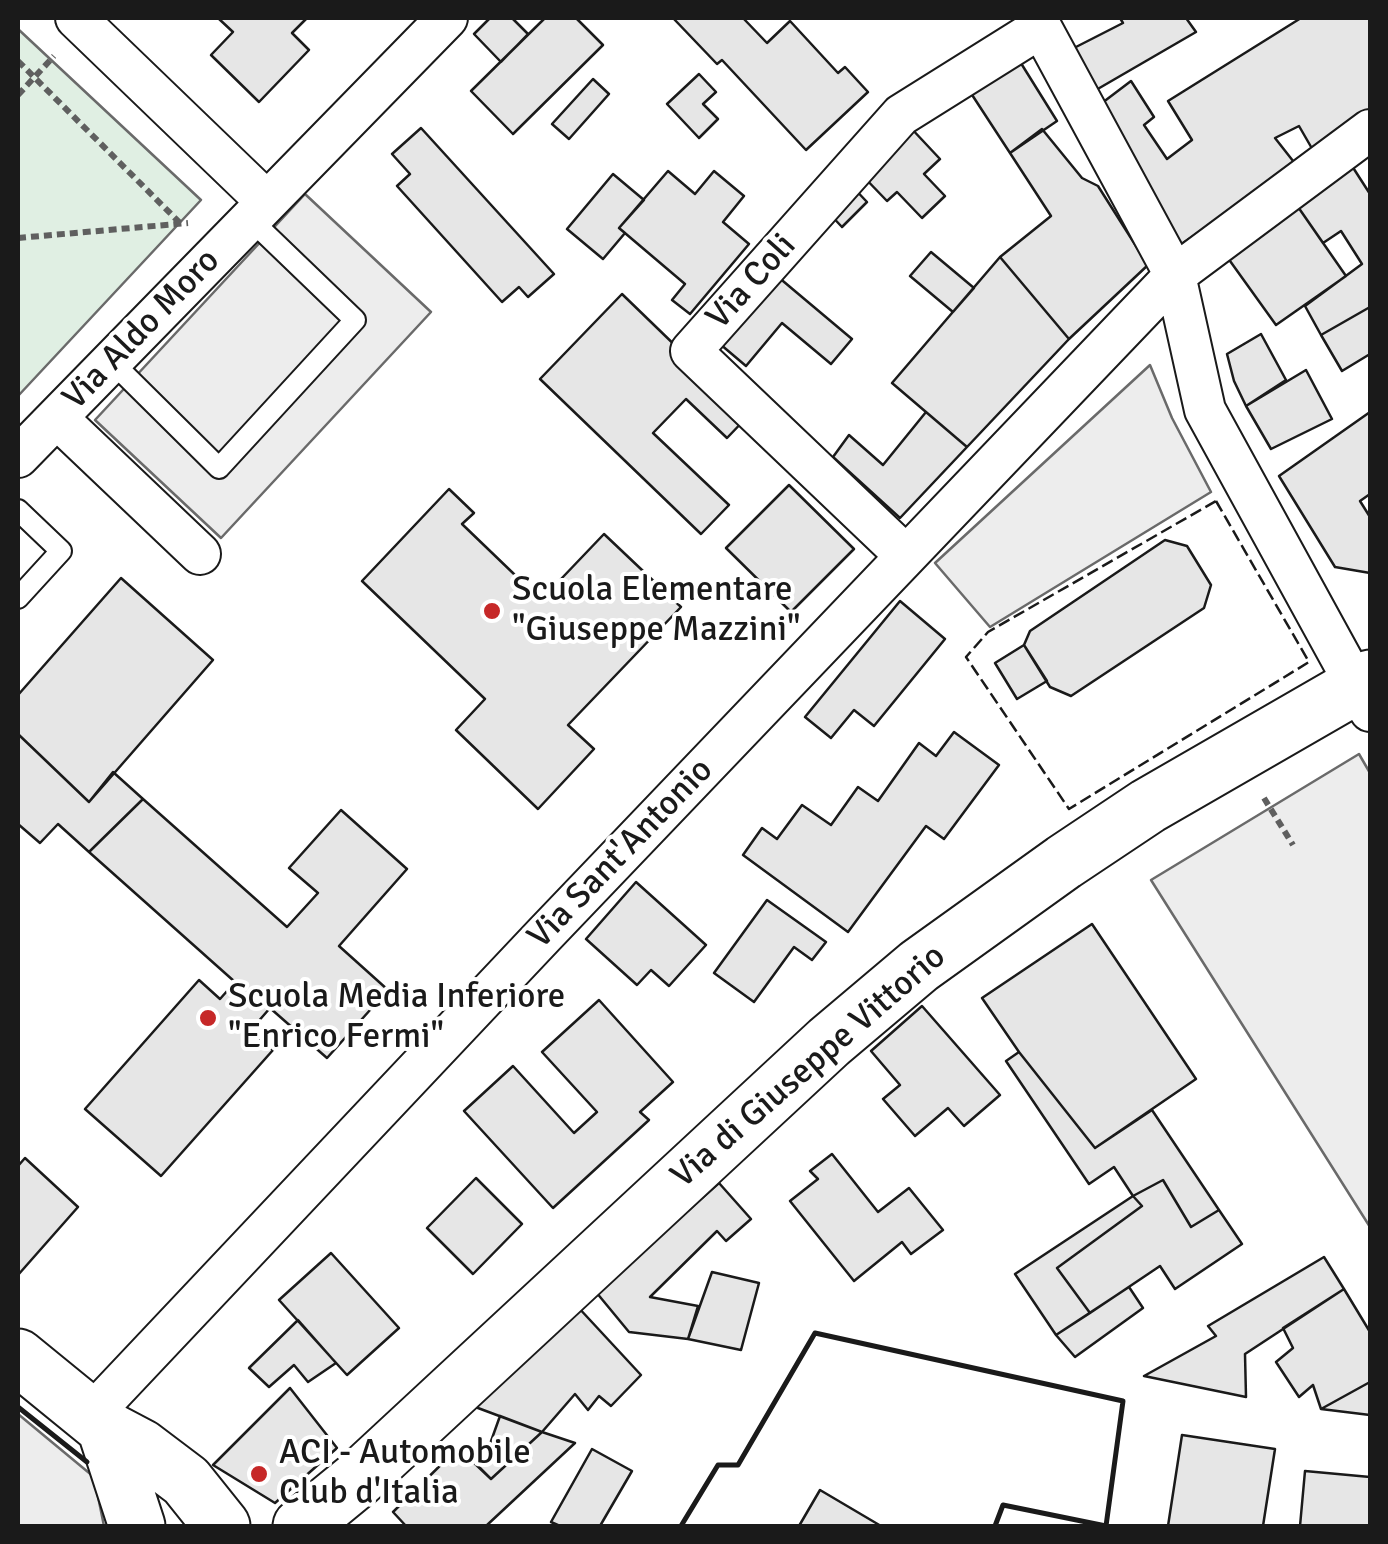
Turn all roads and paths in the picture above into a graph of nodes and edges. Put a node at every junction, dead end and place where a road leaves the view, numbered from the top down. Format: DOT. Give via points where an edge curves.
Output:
graph roads {
  1 [pos="447,18"];
  2 [pos="80,21"];
  3 [pos="1038,23"];
  4 [pos="18,61"];
  5 [pos="34,77"];
  6 [pos="18,95"];
  7 [pos="1370,130"];
  8 [pos="257,210"];
  9 [pos="181,224"];
  10 [pos="18,238"];
  11 [pos="1174,275"];
  12 [pos="113,363"];
  13 [pos="57,418"];
  14 [pos="18,458"];
  15 [pos="18,510"];
  16 [pos="200,554"];
  17 [pos="905,555"];
  18 [pos="18,598"];
  19 [pos="1365,691"];
  20 [pos="18,1357"];
  21 [pos="98,1422"];
  22 [pos="137,1526"];
  23 [pos="222,1526"];
  24 [pos="300,1526"];
  1 -- 8 [label="street, Via Aldo Moro"];
  2 -- 5 [label="path"];
  2 -- 8 [label="street"];
  3 -- 11 [label="street"];
  3 -- 17 [label="street, Via Coli" via="901,115 691,351"];
  4 -- 5 [label="path"];
  5 -- 6 [label="path"];
  5 -- 9 [label="path"];
  7 -- 11 [label="street, Via Sant'Antonio"];
  8 -- 9 [label="path"];
  8 -- 12 [label="street, Via Aldo Moro"];
  8 -- 12 [label="lane" via="355,320 219,468"];
  9 -- 10 [label="path"];
  11 -- 17 [label="street, Via Sant'Antonio"];
  11 -- 19 [label="street" via="1205,410"];
  12 -- 13 [label="street, Via Aldo Moro"];
  13 -- 14 [label="street, Via Aldo Moro"];
  13 -- 16 [label="street"];
  15 -- 18 [label="lane" via="62,550"];
  17 -- 21 [label="street, Via Sant'Antonio"];
  19 -- 24 [label="main road, Via di Giuseppe Vittorio" via="1135,815 920,966"];
  20 -- 21 [label="main road"];
  21 -- 22 [label="main road"];
  21 -- 23 [label="main road" via="186,1481"];
}
